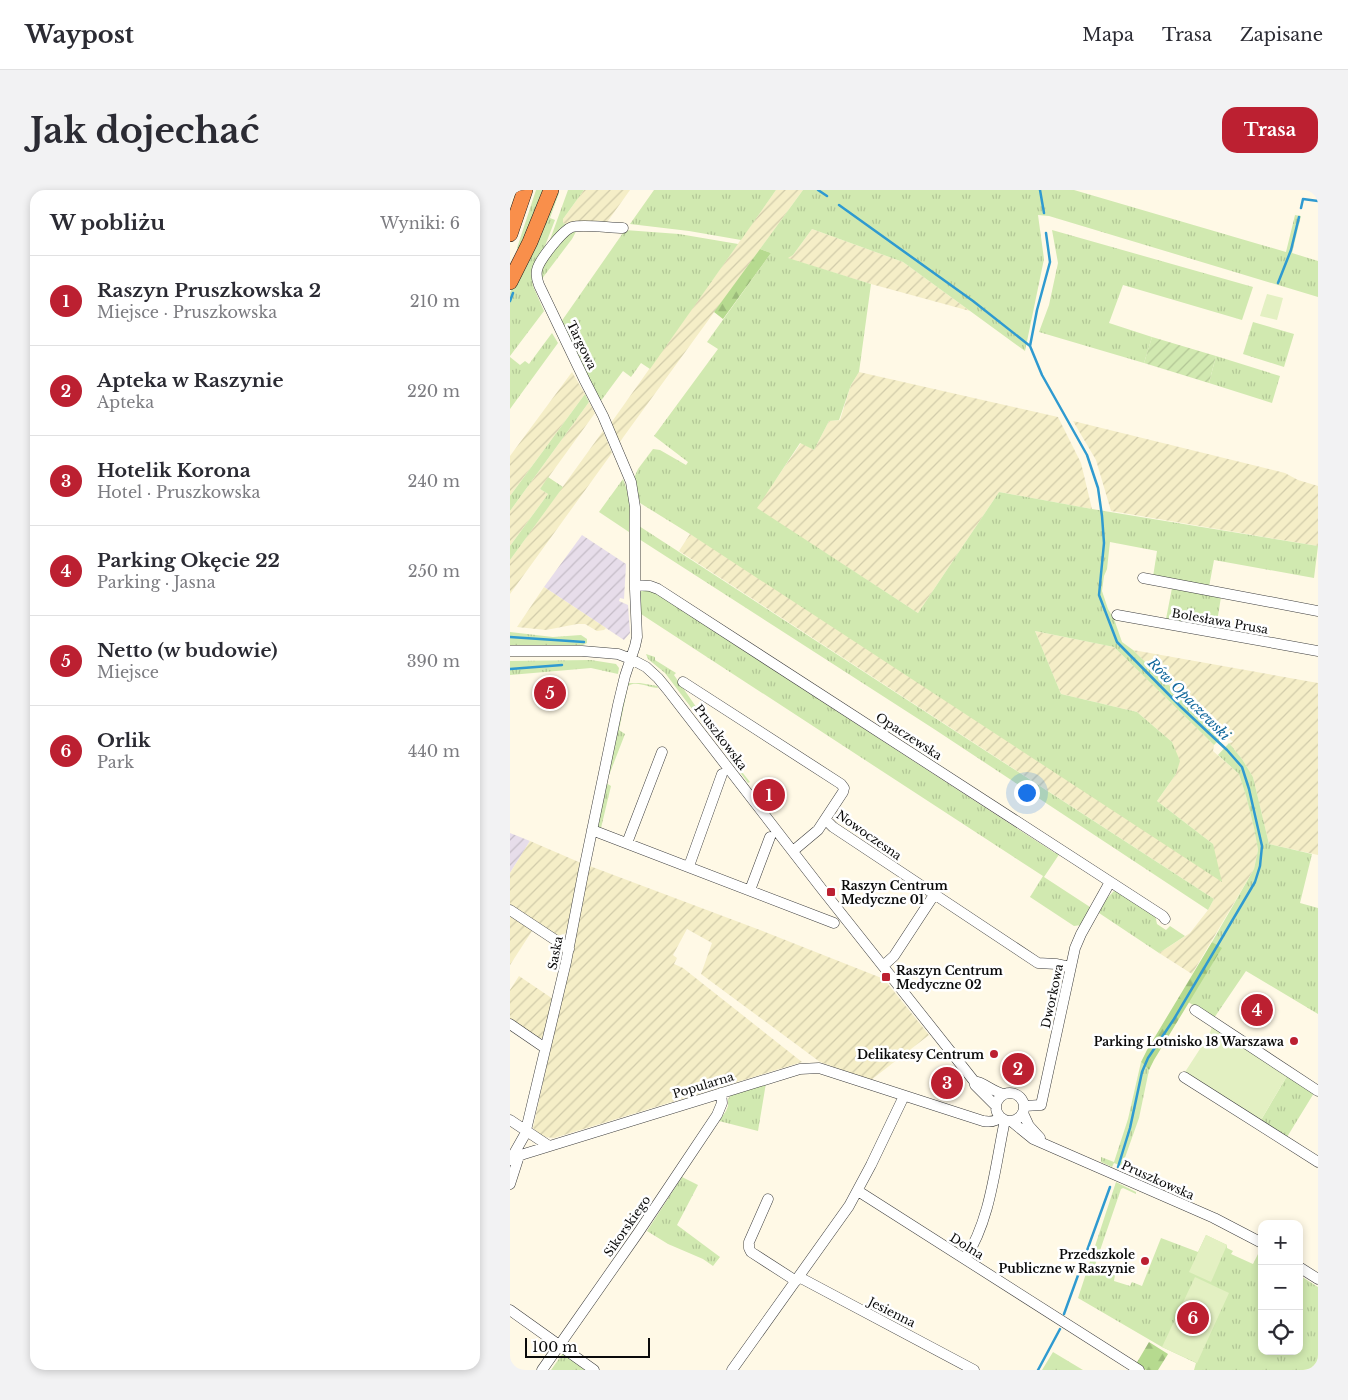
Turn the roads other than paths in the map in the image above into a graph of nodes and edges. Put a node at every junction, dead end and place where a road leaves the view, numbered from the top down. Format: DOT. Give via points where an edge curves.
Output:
graph roads {
  1 [pos="525,190"];
  2 [pos="551,190"];
  3 [pos="623,228"];
  4 [pos="510,234"];
  5 [pos="510,282"];
  6 [pos="1144,578"];
  7 [pos="635,585"];
  8 [pos="1318,611"];
  9 [pos="1117,615"];
  10 [pos="510,651"];
  11 [pos="1318,651"];
  12 [pos="631,659"];
  13 [pos="683,682"];
  14 [pos="662,752"];
  15 [pos="722,774"];
  16 [pos="826,820"];
  17 [pos="592,830"];
  18 [pos="770,836"];
  19 [pos="627,843"];
  20 [pos="792,851"];
  21 [pos="689,866"];
  22 [pos="1110,882"];
  23 [pos="750,890"];
  24 [pos="934,895"];
  25 [pos="510,910"];
  26 [pos="1165,919"];
  27 [pos="834,923"];
  28 [pos="568,949"];
  29 [pos="883,966"];
  30 [pos="1070,967"];
  31 [pos="1195,1010"];
  32 [pos="510,1024"];
  33 [pos="545,1048"];
  34 [pos="1184,1077"];
  35 [pos="974,1081"];
  36 [pos="1318,1091"];
  37 [pos="721,1093"];
  38 [pos="1004,1094"];
  39 [pos="904,1096"];
  40 [pos="996,1106"];
  41 [pos="1023,1109"];
  42 [pos="1005,1119"];
  43 [pos="510,1120"];
  44 [pos="526,1130"];
  45 [pos="1042,1142"];
  46 [pos="549,1146"];
  47 [pos="513,1158"];
  48 [pos="1318,1162"];
  49 [pos="510,1184"];
  50 [pos="858,1191"];
  51 [pos="768,1199"];
  52 [pos="1258,1241"];
  53 [pos="965,1259"];
  54 [pos="1303,1270"];
  55 [pos="798,1279"];
  56 [pos="1318,1279"];
  57 [pos="510,1310"];
  58 [pos="560,1345"];
  59 [pos="542,1370"];
  60 [pos="594,1370"];
  61 [pos="732,1370"];
  62 [pos="974,1370"];
  63 [pos="1139,1370"];
  1 -- 4 [label="highway"];
  2 -- 5 [label="highway"];
  3 -- 7 [label="street, Targowa" via="569,228 539,266 537,275 631,482"];
  6 -- 8 [label="street"];
  7 -- 12 [label="street" via="637,637"];
  7 -- 22 [label="street, Opaczewska" via="658,589"];
  9 -- 11 [label="street, Bolesława Prusa"];
  10 -- 12 [label="street, Pruszkowska" via="601,652"];
  12 -- 17 [label="street, Saska" via="618,704"];
  12 -- 20 [label="street, Pruszkowska" via="646,667 662,682"];
  13 -- 16 [label="street, Nowoczesna" via="843,786 843,792"];
  14 -- 19 [label="street"];
  15 -- 21 [label="street"];
  16 -- 20 [label="street"];
  16 -- 24 [label="street, Nowoczesna"];
  17 -- 19 [label="street"];
  17 -- 28 [label="street, Saska"];
  18 -- 23 [label="street"];
  19 -- 21 [label="street"];
  20 -- 29 [label="street, Pruszkowska"];
  21 -- 23 [label="street"];
  22 -- 26 [label="street, Opaczewska"];
  22 -- 30 [label="street, Dworkowa" via="1081,934"];
  23 -- 27 [label="street"];
  24 -- 29 [label="street" via="894,956"];
  24 -- 30 [label="street, Nowoczesna" via="1038,963"];
  25 -- 28 [label="street"];
  28 -- 33 [label="street, Saska"];
  29 -- 35 [label="street, Pruszkowska"];
  30 -- 41 [label="street, Dworkowa" via="1041,1105"];
  31 -- 36 [label="street"];
  32 -- 33 [label="street"];
  33 -- 44 [label="street, Saska"];
  34 -- 48 [label="street"];
  35 -- 38 [label="street, Pruszkowska"];
  35 -- 40 [label="street, Pruszkowska"];
  37 -- 39 [label="street, Popularna" via="800,1068 819,1068"];
  37 -- 46 [label="street, Popularna"];
  37 -- 58 [label="street, Sikorskiego" via="722,1103 716,1114"];
  38 -- 40 [label="street"];
  38 -- 41 [label="street" via="1017,1095 1022,1100"];
  39 -- 42 [label="street, Popularna" via="983,1121"];
  39 -- 50 [label="street"];
  40 -- 42 [label="street" via="997,1112"];
  41 -- 42 [label="street" via="1018,1118"];
  41 -- 45 [label="street, Pruszkowska" via="1027,1124"];
  42 -- 45 [label="street, Pruszkowska"];
  42 -- 53 [label="street" via="989,1198 981,1226"];
  43 -- 44 [label="street"];
  44 -- 46 [label="street"];
  44 -- 47 [label="street, Saska"];
  45 -- 52 [label="street, Pruszkowska" via="1214,1218"];
  46 -- 47 [label="street, Popularna"];
  47 -- 49 [label="street, Saska"];
  50 -- 53 [label="street, Dolna"];
  50 -- 55 [label="street"];
  51 -- 55 [label="street, Jesienna" via="749,1248"];
  53 -- 63 [label="street, Dolna"];
  54 -- 56 [label="street"];
  55 -- 61 [label="street"];
  55 -- 62 [label="street, Jesienna"];
  57 -- 58 [label="street"];
  58 -- 59 [label="street, Sikorskiego"];
  58 -- 60 [label="street"];
}
